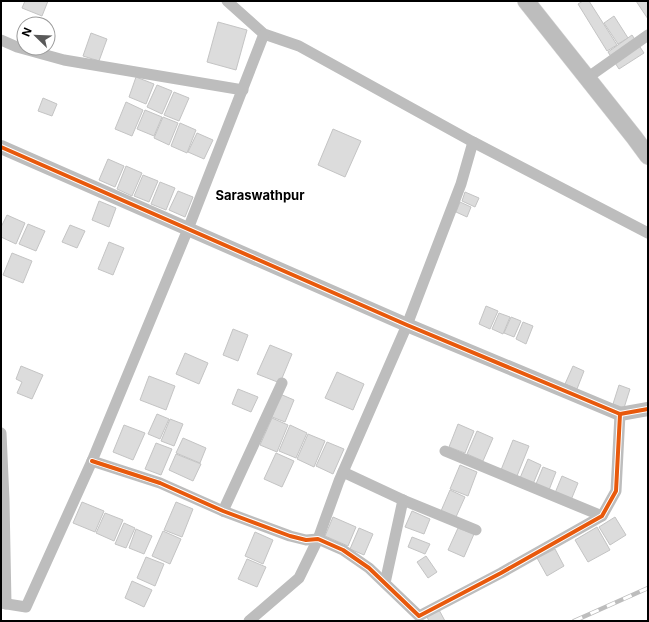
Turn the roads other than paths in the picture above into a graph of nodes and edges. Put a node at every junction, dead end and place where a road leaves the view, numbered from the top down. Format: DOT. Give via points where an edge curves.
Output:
graph roads {
  1 [pos="227,1"];
  2 [pos="526,1"];
  3 [pos="264,34"];
  4 [pos="648,36"];
  5 [pos="1,40"];
  6 [pos="587,78"];
  7 [pos="243,90"];
  8 [pos="474,142"];
  9 [pos="1,147"];
  10 [pos="648,156"];
  11 [pos="188,229"];
  12 [pos="648,233"];
  13 [pos="406,325"];
  14 [pos="282,383"];
  15 [pos="648,408"];
  16 [pos="620,414"];
  17 [pos="1,433"];
  18 [pos="445,451"];
  19 [pos="92,461"];
  20 [pos="343,472"];
  21 [pos="403,500"];
  22 [pos="223,510"];
  23 [pos="602,516"];
  24 [pos="476,530"];
  25 [pos="318,539"];
  26 [pos="385,583"];
  27 [pos="3,603"];
  28 [pos="248,621"];
  1 -- 3 [label="street"];
  2 -- 6 [label="main road"];
  3 -- 7 [label="street"];
  3 -- 8 [label="street" via="299,46"];
  4 -- 6 [label="street"];
  5 -- 7 [label="street" via="64,60"];
  6 -- 10 [label="main road"];
  7 -- 11 [label="street"];
  8 -- 12 [label="street"];
  8 -- 13 [label="street" via="461,184"];
  9 -- 11 [label="street"];
  11 -- 13 [label="street"];
  11 -- 19 [label="street"];
  13 -- 16 [label="street"];
  13 -- 20 [label="street"];
  14 -- 22 [label="street"];
  15 -- 16 [label="street"];
  16 -- 23 [label="street" via="616,491"];
  17 -- 27 [label="street" via="4,500"];
  18 -- 23 [label="street"];
  19 -- 22 [label="street" via="160,483"];
  19 -- 27 [label="street" via="26,607"];
  20 -- 21 [label="street"];
  20 -- 25 [label="street"];
  21 -- 24 [label="street"];
  21 -- 26 [label="street"];
  22 -- 25 [label="street" via="290,536 306,540"];
  23 -- 26 [label="street" via="419,616"];
  25 -- 26 [label="street" via="357,559"];
  25 -- 28 [label="street" via="299,578"];
}
